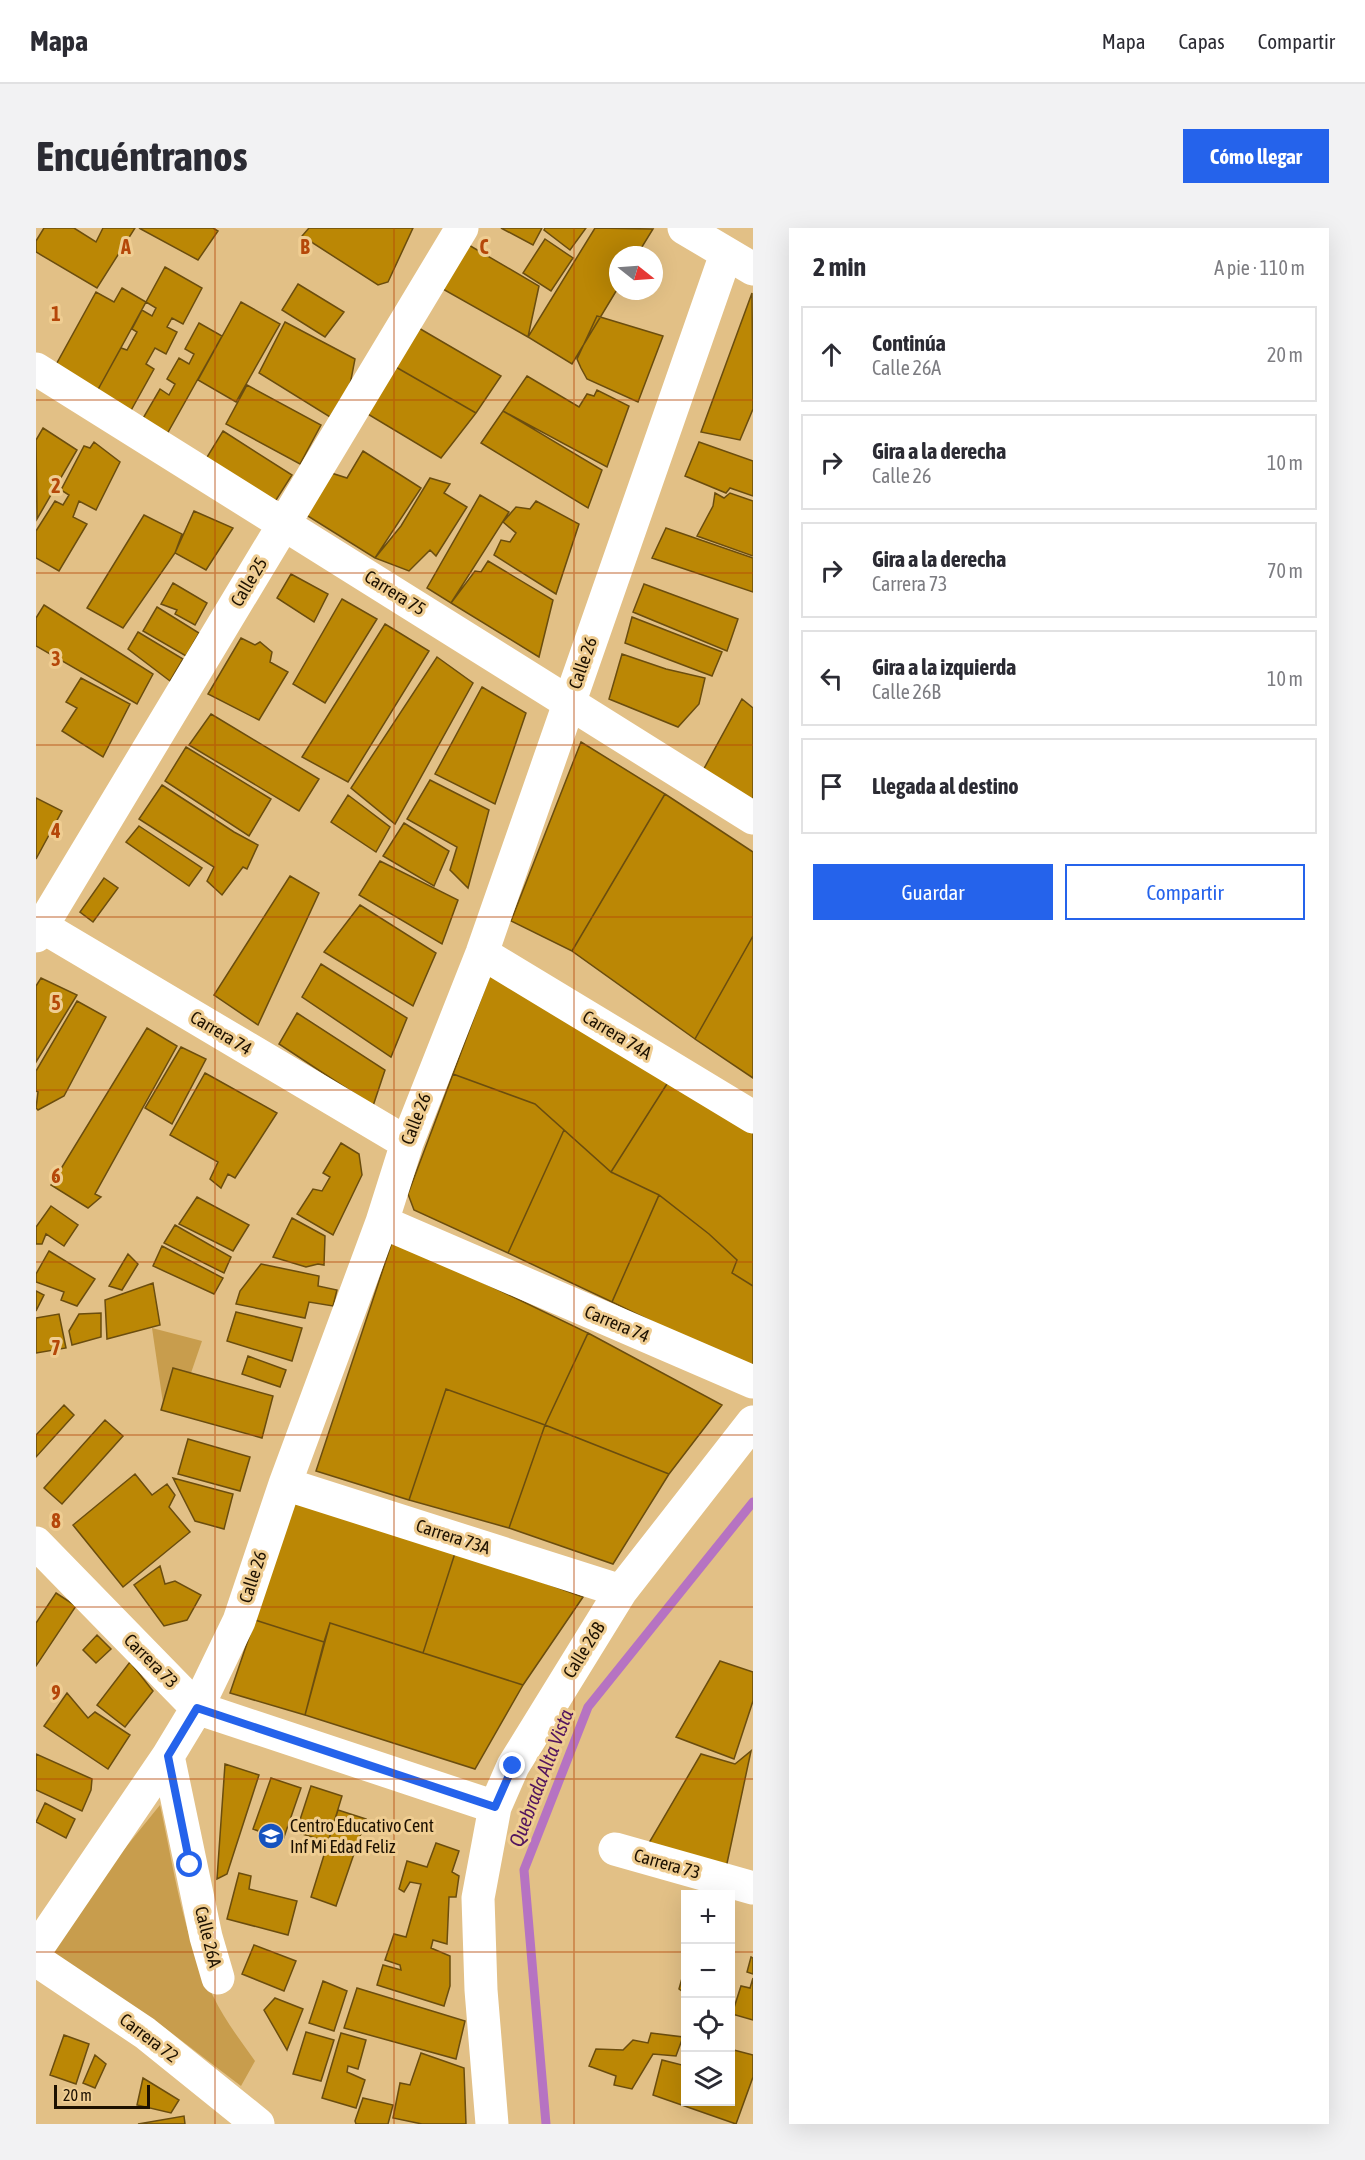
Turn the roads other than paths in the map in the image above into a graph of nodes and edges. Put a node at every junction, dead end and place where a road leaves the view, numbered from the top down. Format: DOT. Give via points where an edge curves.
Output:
graph roads {
  1 [pos="462,228"];
  2 [pos="684,228"];
  3 [pos="740,261"];
  4 [pos="36,369"];
  5 [pos="285,524"];
  6 [pos="569,702"];
  7 [pos="753,818"];
  8 [pos="38,929"];
  9 [pos="482,953"];
  10 [pos="753,1117"];
  11 [pos="407,1143"];
  12 [pos="382,1222"];
  13 [pos="753,1382"];
  14 [pos="753,1422"];
  15 [pos="285,1484"];
  16 [pos="36,1544"];
  17 [pos="621,1591"];
  18 [pos="197,1708"];
  19 [pos="168,1756"];
  20 [pos="495,1807"];
  21 [pos="615,1849"];
  22 [pos="753,1888"];
  23 [pos="36,1950"];
  24 [pos="36,1960"];
  25 [pos="218,1978"];
  26 [pos="214,2089"];
  27 [pos="217,2124"];
  28 [pos="258,2124"];
  29 [pos="492,2124"];
  1 -- 5 [label="street, Calle 25"];
  2 -- 3 [label="street"];
  3 -- 6 [label="street, Calle 26"];
  4 -- 5 [label="street, Carrera 75"];
  5 -- 6 [label="street, Carrera 75"];
  5 -- 8 [label="street, Calle 25"];
  6 -- 7 [label="street, Carrera 75"];
  6 -- 9 [label="street, Calle 26"];
  8 -- 11 [label="street, Carrera 74"];
  9 -- 10 [label="street, Carrera 74A"];
  9 -- 11 [label="street, Calle 26"];
  11 -- 12 [label="street, Calle 26"];
  12 -- 13 [label="street, Carrera 74"];
  12 -- 15 [label="street, Calle 26"];
  14 -- 17 [label="street, Calle 26B"];
  15 -- 17 [label="street, Carrera 73A"];
  15 -- 18 [label="street, Calle 26" via="239,1621"];
  16 -- 18 [label="street, Carrera 73"];
  17 -- 20 [label="street, Calle 26B" via="513,1766"];
  18 -- 19 [label="street, Calle 26"];
  18 -- 20 [label="street, Carrera 73"];
  19 -- 23 [label="street, Calle 26"];
  19 -- 25 [label="street, Calle 26A"];
  20 -- 29 [label="street, Calle 26B" via="478,1898"];
  21 -- 22 [label="street, Carrera 73"];
  24 -- 26 [label="street, Carrera 72" via="145,2032"];
  26 -- 27 [label="street"];
  26 -- 28 [label="street, Carrera 72"];
}
